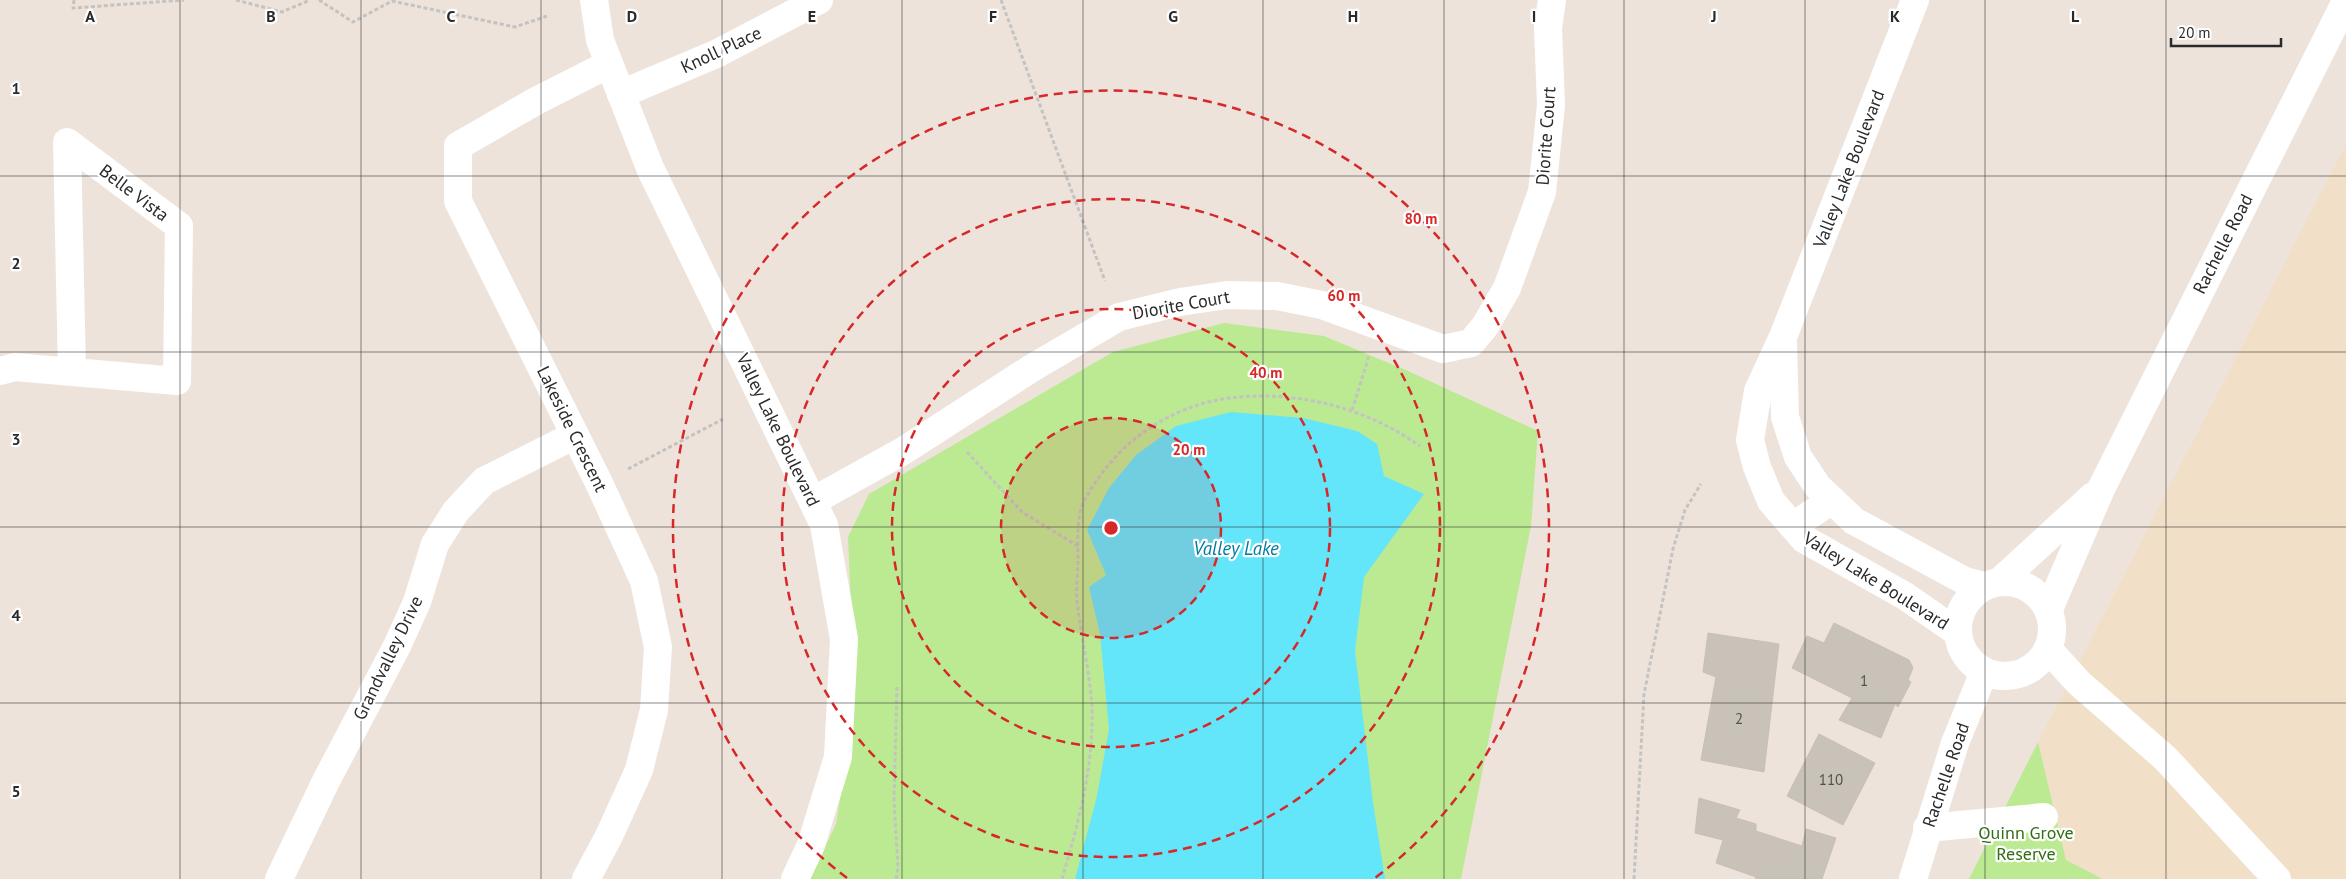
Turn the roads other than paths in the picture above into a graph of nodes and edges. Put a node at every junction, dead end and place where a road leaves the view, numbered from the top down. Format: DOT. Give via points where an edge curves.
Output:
graph roads {
  1 [pos="594,0"];
  2 [pos="819,0"];
  3 [pos="1552,0"];
  4 [pos="1915,0"];
  5 [pos="2346,1"];
  6 [pos="609,64"];
  7 [pos="621,94"];
  8 [pos="1783,337"];
  9 [pos="0,371"];
  10 [pos="72,372"];
  11 [pos="575,435"];
  12 [pos="2101,489"];
  13 [pos="1832,500"];
  14 [pos="813,501"];
  15 [pos="1793,526"];
  16 [pos="1991,584"];
  17 [pos="2049,609"];
  18 [pos="1957,632"];
  19 [pos="2048,649"];
  20 [pos="1984,672"];
  21 [pos="2044,817"];
  22 [pos="1927,828"];
  23 [pos="279,879"];
  24 [pos="586,879"];
  25 [pos="795,879"];
  26 [pos="1913,879"];
  27 [pos="2277,879"];
  1 -- 6 [label="street, Valley Lake Boulevard" via="600,40"];
  2 -- 7 [label="street, Knoll Place" via="716,54"];
  3 -- 14 [label="street, Diorite Court" via="1548,28 1551,106 1542,192 1507,288 1485,326 1470,343 1443,349 1322,305 1277,296 1227,295 1180,302 1118,317 1032,368 903,452"];
  4 -- 8 [label="street, Valley Lake Boulevard"];
  5 -- 12 [label="street, Rachelle Road"];
  6 -- 7 [label="street, Valley Lake Boulevard"];
  6 -- 11 [label="street, Lakeside Crescent" via="458,146 458,200"];
  7 -- 14 [label="street, Valley Lake Boulevard" via="650,168"];
  8 -- 13 [label="street, Valley Lake Boulevard" via="1785,417 1798,457 1818,487"];
  8 -- 15 [label="street, Valley Lake Boulevard" via="1758,391 1750,440 1771,501"];
  9 -- 10 [label="street, Belle Vista" via="15,367"];
  10 -- 10 [label="street, Belle Vista" via="177,381 178,226 67,142"];
  11 -- 23 [label="street, Grandvalley Drive" via="484,481 456,511 435,544 417,602 398,646 326,780"];
  11 -- 24 [label="street, Lakeside Crescent" via="644,582 658,647 654,710 639,770 610,836"];
  12 -- 16 [label="street, Rachelle Road"];
  12 -- 17 [label="street, Rachelle Road"];
  13 -- 15 [label="street"];
  13 -- 16 [label="street, Valley Lake Boulevard" via="1854,521 1965,581"];
  14 -- 25 [label="street, Valley Lake Boulevard" via="824,525 844,640 838,758 811,846"];
  15 -- 18 [label="street, Valley Lake Boulevard" via="1804,539 1905,596"];
  16 -- 17 [label="street" via="2015,582 2040,597"];
  16 -- 18 [label="street" via="1972,594 1963,605"];
  17 -- 19 [label="street" via="2052,636"];
  18 -- 20 [label="street" via="1965,655"];
  19 -- 20 [label="street" via="2040,662 2014,676"];
  19 -- 27 [label="street" via="2079,683 2165,758"];
  20 -- 22 [label="street, Rachelle Road" via="1955,743"];
  21 -- 22 [label="street"];
  22 -- 26 [label="street, Rachelle Road"];
}
